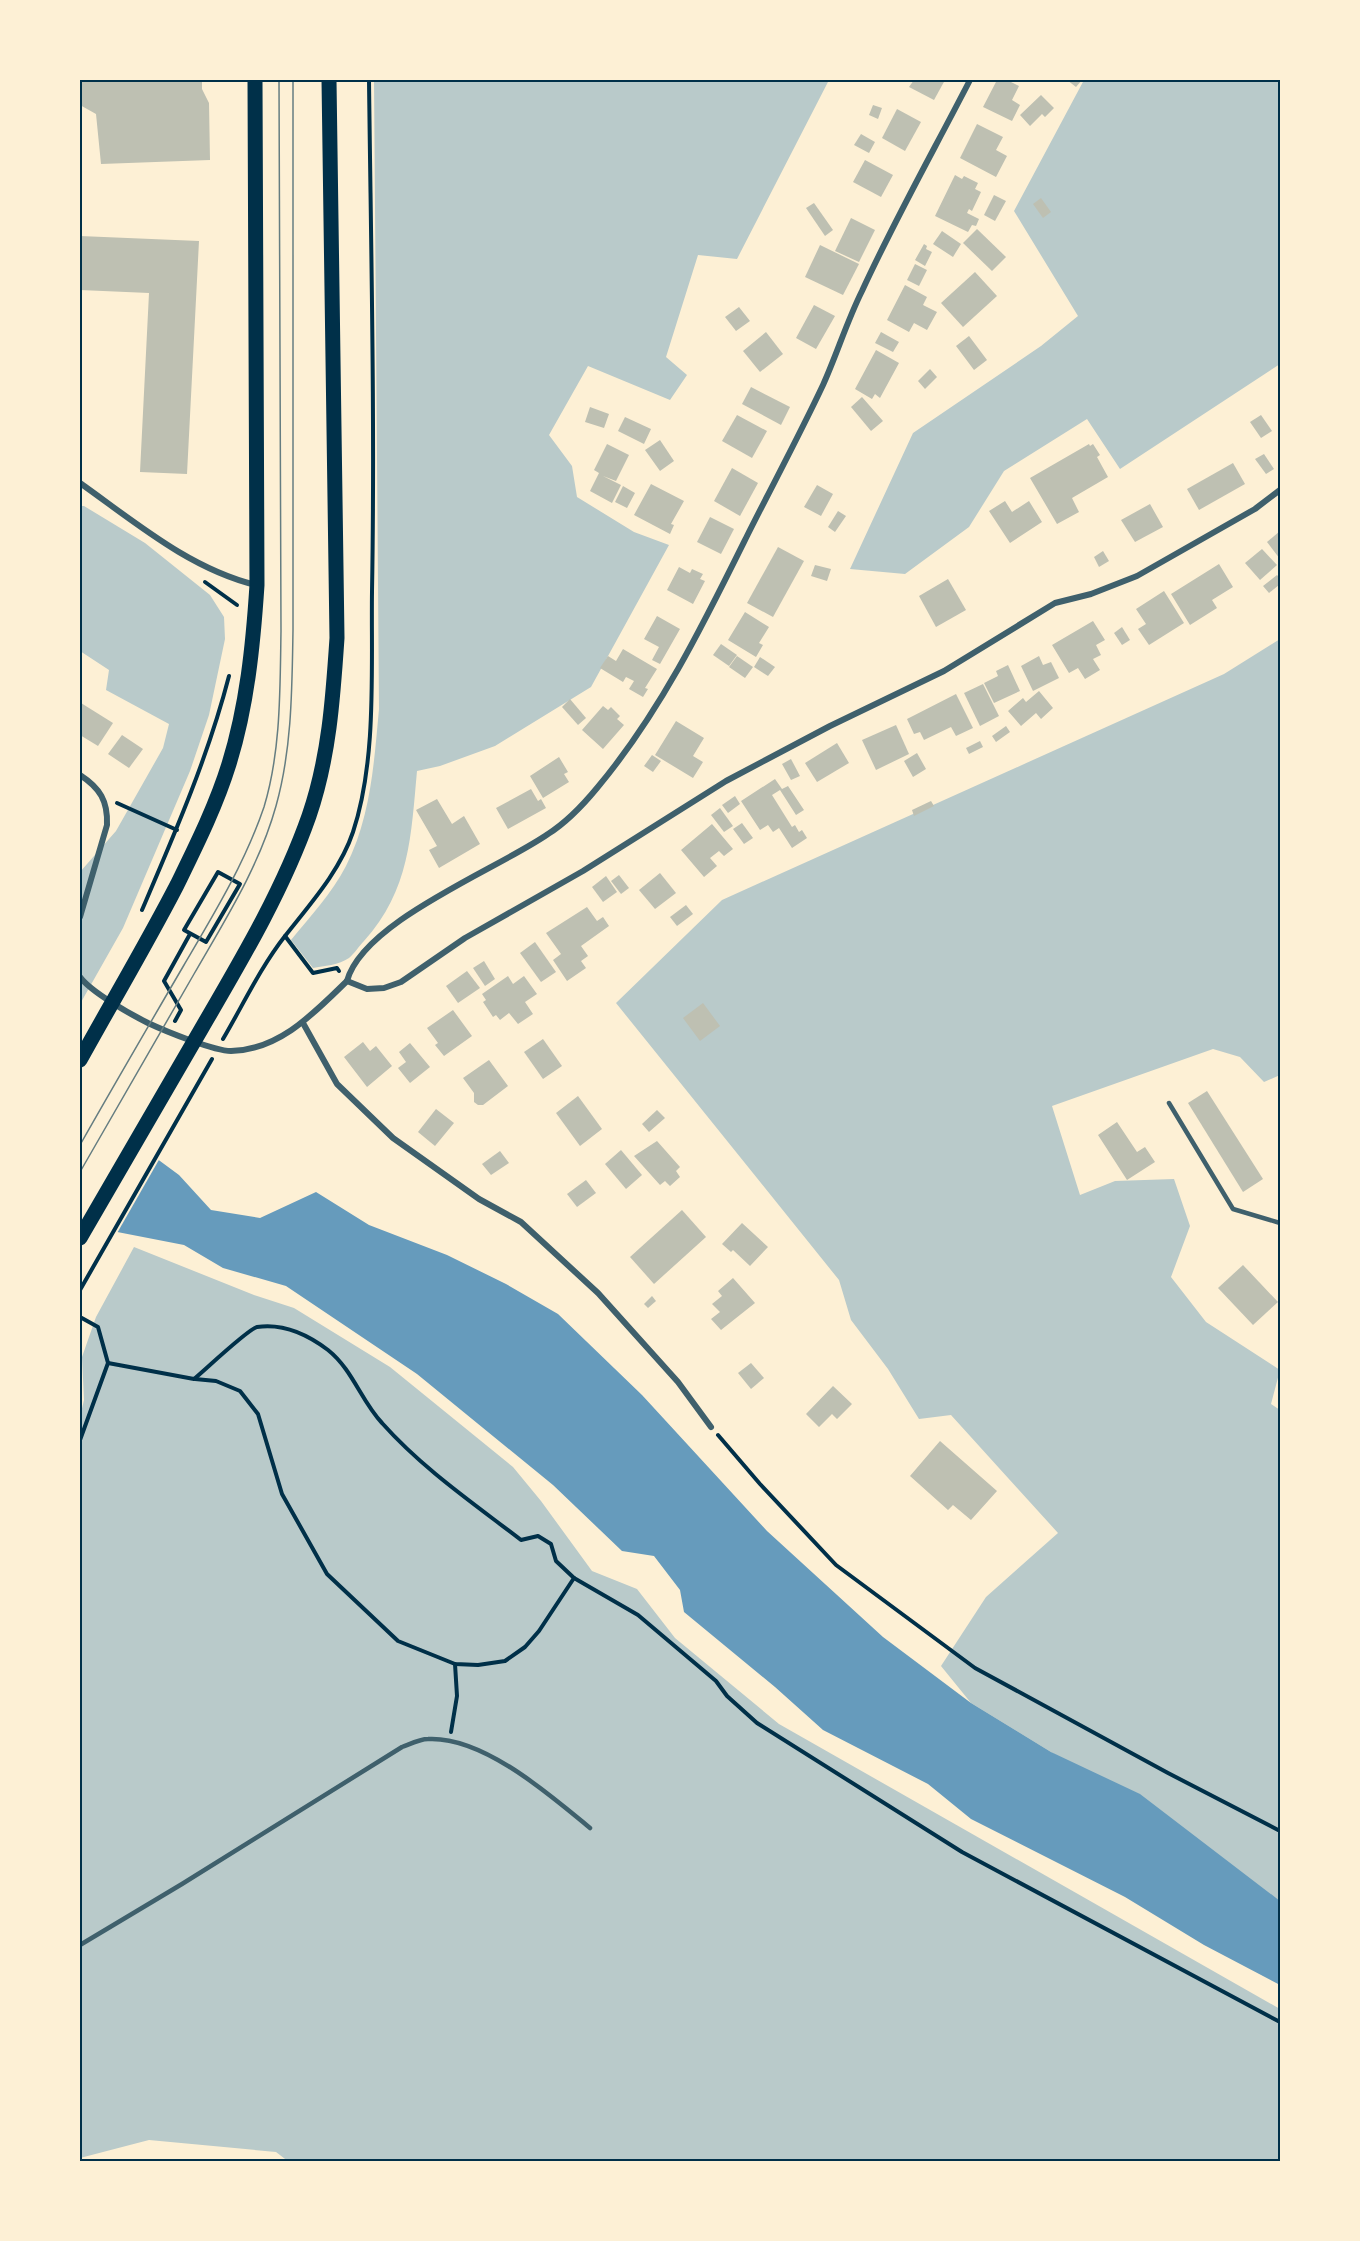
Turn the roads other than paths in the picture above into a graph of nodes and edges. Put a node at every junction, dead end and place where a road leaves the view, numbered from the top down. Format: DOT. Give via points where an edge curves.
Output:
graph roads {
  1 [pos="255,80"];
  2 [pos="328,80"];
  3 [pos="970,80"];
  4 [pos="80,483"];
  5 [pos="1281,490"];
  6 [pos="257,585"];
  7 [pos="80,775"];
  8 [pos="80,917"];
  9 [pos="80,977"];
  10 [pos="347,981"];
  11 [pos="303,1023"];
  12 [pos="80,1060"];
  13 [pos="1169,1103"];
  14 [pos="1281,1223"];
  15 [pos="80,1238"];
  16 [pos="711,1427"];
  17 [pos="590,1828"];
  18 [pos="80,1945"];
  1 -- 6 [label="main road"];
  2 -- 15 [label="main road" via="337,638 323,763 309,816 277,892"];
  3 -- 10 [label="street" via="861,292 823,383 728,574 664,693 627,749 598,788 548,835 402,918 358,958"];
  4 -- 6 [label="street" via="191,560"];
  5 -- 10 [label="street" via="1137,576 1055,603 944,671 726,781 584,872 465,938 401,982 367,989"];
  6 -- 12 [label="main road" via="252,654 228,767 197,846"];
  7 -- 8 [label="street" via="102,796 108,810 108,825"];
  9 -- 11 [label="street" via="140,1019 168,1033 229,1051 274,1040"];
  10 -- 11 [label="street"];
  11 -- 16 [label="street" via="338,1084 353,1099 393,1138 479,1199 521,1222 598,1293 678,1382"];
  13 -- 14 [label="lane" via="1233,1209"];
  17 -- 18 [label="lane" via="484,1750 427,1738 402,1747"];
}
